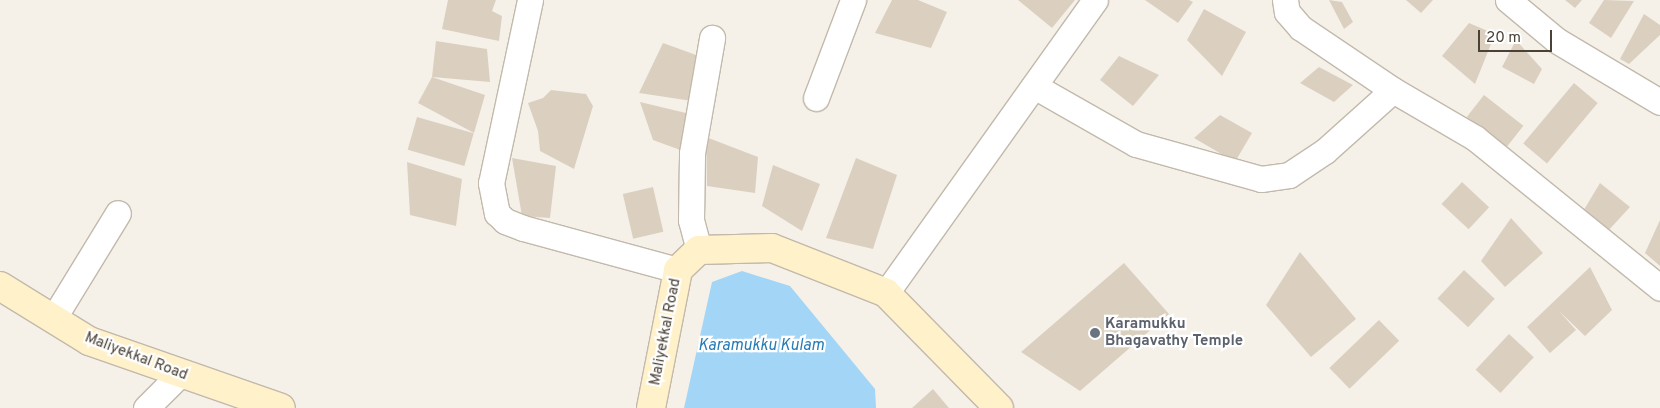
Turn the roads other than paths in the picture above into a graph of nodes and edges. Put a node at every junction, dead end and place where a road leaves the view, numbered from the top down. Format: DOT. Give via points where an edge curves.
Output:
graph roads {
  1 [pos="530,0"];
  2 [pos="853,0"];
  3 [pos="1095,0"];
  4 [pos="1285,0"];
  5 [pos="1508,0"];
  6 [pos="712,38"];
  7 [pos="1034,86"];
  8 [pos="1393,90"];
  9 [pos="816,98"];
  10 [pos="1660,102"];
  11 [pos="118,213"];
  12 [pos="699,250"];
  13 [pos="678,270"];
  14 [pos="0,286"];
  15 [pos="1660,288"];
  16 [pos="886,293"];
  17 [pos="53,319"];
  18 [pos="180,374"];
  19 [pos="146,408"];
  20 [pos="281,408"];
  21 [pos="650,408"];
  22 [pos="999,408"];
  1 -- 13 [label="street" via="491,183 497,213 505,221 523,228"];
  2 -- 9 [label="street"];
  3 -- 7 [label="street"];
  4 -- 8 [label="street" via="1286,12 1301,28"];
  5 -- 10 [label="street" via="1556,40"];
  6 -- 12 [label="street" via="692,153 690,220"];
  7 -- 8 [label="street" via="1136,144 1261,179 1289,175 1325,151"];
  7 -- 16 [label="street"];
  8 -- 15 [label="street" via="1475,138"];
  11 -- 17 [label="street"];
  12 -- 13 [label="street, Maliyekkal Road"];
  12 -- 16 [label="street" via="772,248"];
  13 -- 21 [label="street, Maliyekkal Road"];
  14 -- 17 [label="street, Maliyekkal Road"];
  16 -- 22 [label="street"];
  17 -- 18 [label="street, Maliyekkal Road" via="89,341"];
  18 -- 19 [label="street"];
  18 -- 20 [label="street, Maliyekkal Road"];
}
